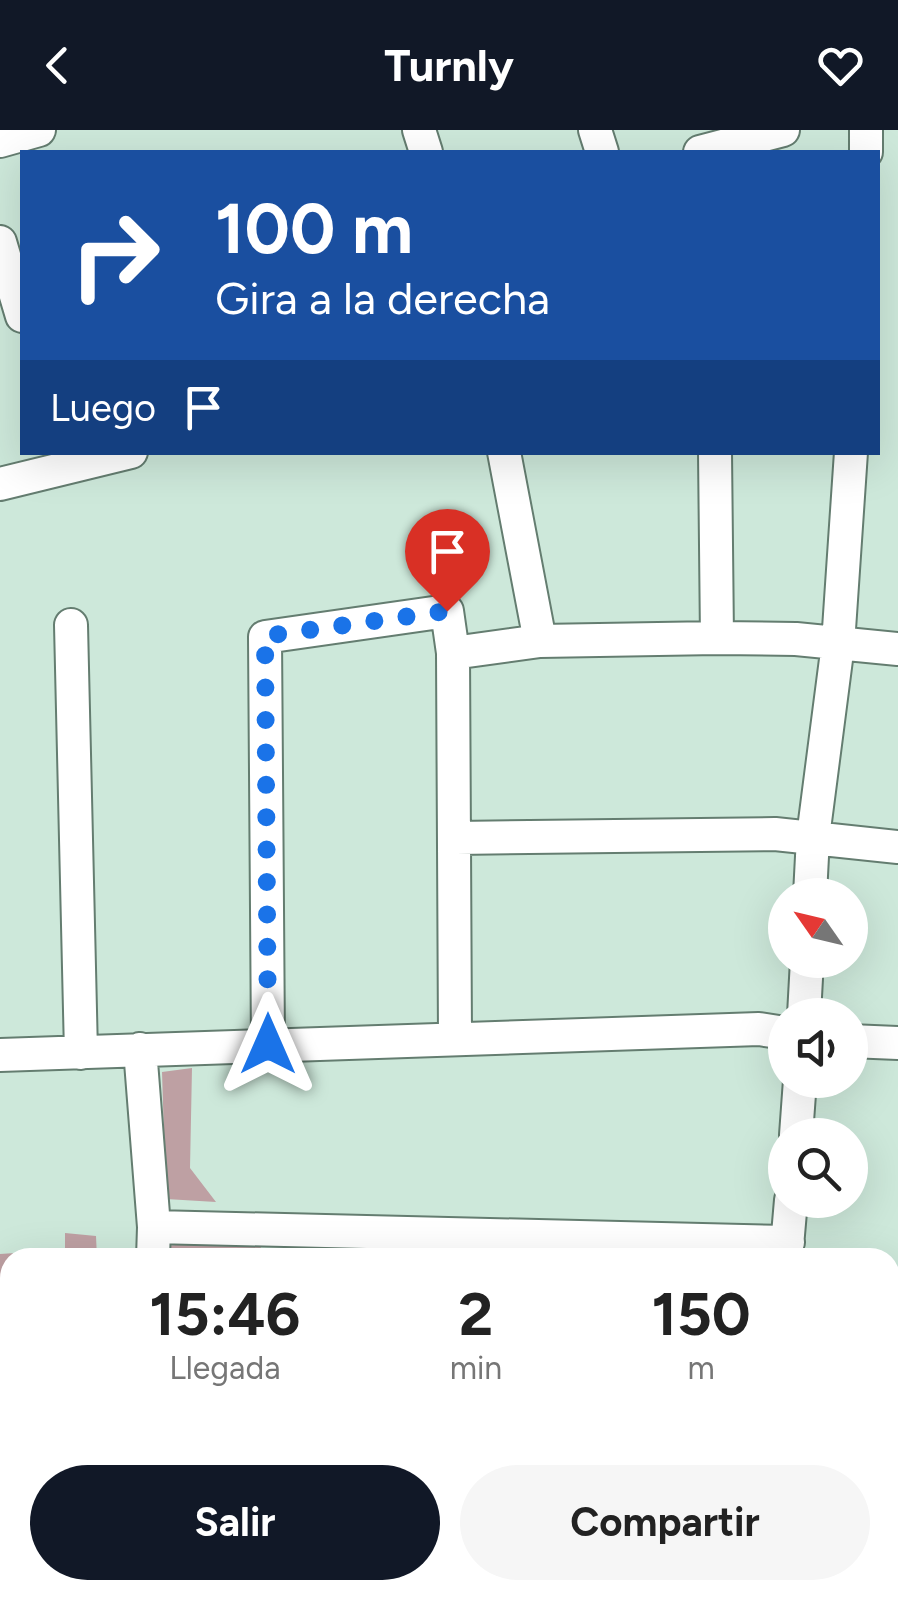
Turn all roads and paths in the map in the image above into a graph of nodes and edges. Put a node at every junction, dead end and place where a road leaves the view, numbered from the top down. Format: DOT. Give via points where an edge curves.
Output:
graph roads {
  1 [pos="39,130"];
  2 [pos="783,130"];
  3 [pos="0,140"];
  4 [pos="708,150"];
  5 [pos="0,242"];
  6 [pos="20,309"];
  7 [pos="505,455"];
  8 [pos="714,455"];
  9 [pos="851,455"];
  10 [pos="98,456"];
  11 [pos="0,484"];
  12 [pos="71,625"];
  13 [pos="717,638"];
  14 [pos="540,640"];
  15 [pos="838,644"];
  16 [pos="898,649"];
  17 [pos="454,653"];
  18 [pos="456,838"];
  19 [pos="813,838"];
  20 [pos="898,847"];
  21 [pos="811,878"];
  22 [pos="768,1030"];
  23 [pos="455,1038"];
  24 [pos="868,1042"];
  25 [pos="898,1043"];
  26 [pos="268,1044"];
  27 [pos="140,1049"];
  28 [pos="81,1053"];
  29 [pos="0,1055"];
  30 [pos="790,1218"];
  31 [pos="154,1242"];
  32 [pos="629,1248"];
  33 [pos="787,1248"];
  1 -- 3 [label="street"];
  2 -- 4 [label="street"];
  5 -- 6 [label="street"];
  7 -- 14 [label="street"];
  8 -- 13 [label="street"];
  9 -- 15 [label="street"];
  10 -- 11 [label="street"];
  12 -- 28 [label="street"];
  13 -- 14 [label="street"];
  13 -- 15 [label="street"];
  14 -- 17 [label="street"];
  15 -- 16 [label="street"];
  15 -- 19 [label="street"];
  17 -- 18 [label="street"];
  17 -- 26 [label="street" via="447,611 265,636"];
  18 -- 19 [label="street"];
  18 -- 23 [label="street"];
  19 -- 20 [label="street"];
  19 -- 21 [label="street"];
  22 -- 23 [label="street"];
  23 -- 26 [label="street"];
  24 -- 25 [label="street"];
  26 -- 27 [label="street"];
  27 -- 28 [label="street"];
  27 -- 31 [label="street"];
  28 -- 29 [label="street"];
  30 -- 33 [label="street"];
  31 -- 32 [label="street"];
}
